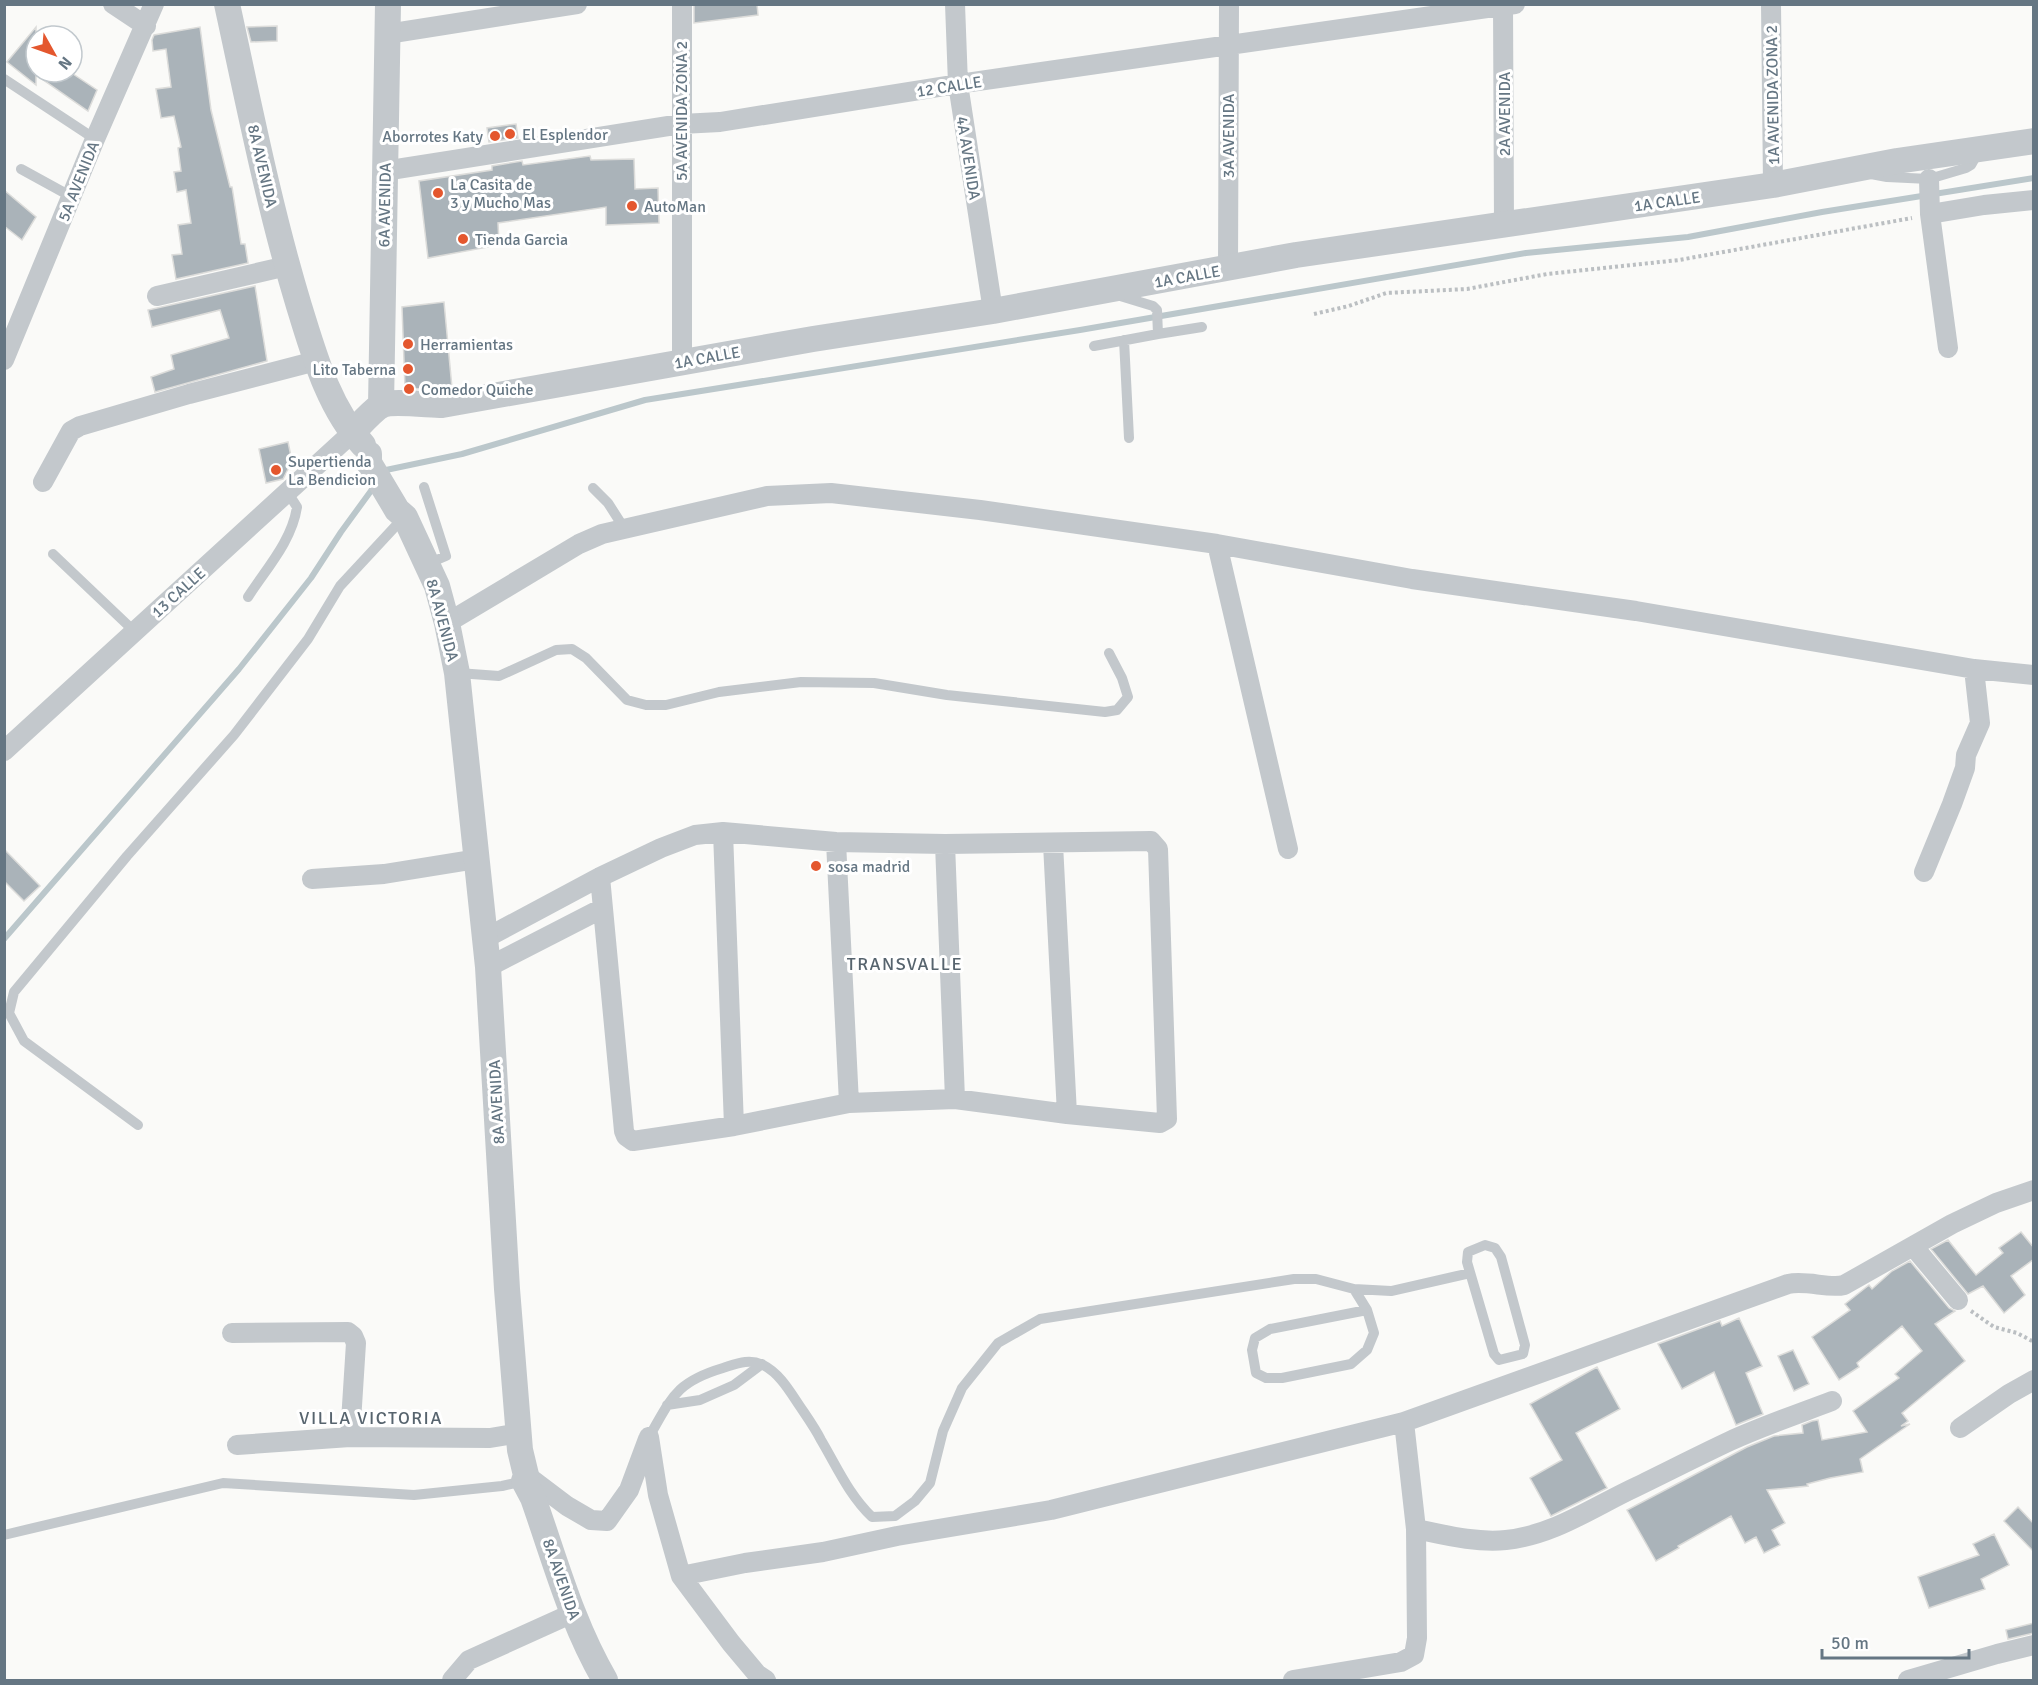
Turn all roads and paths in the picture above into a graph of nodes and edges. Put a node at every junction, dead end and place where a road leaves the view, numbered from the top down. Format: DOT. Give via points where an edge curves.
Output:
graph roads {
  1 [pos="113,4"];
  2 [pos="154,4"];
  3 [pos="227,4"];
  4 [pos="388,4"];
  5 [pos="402,4"];
  6 [pos="577,4"];
  7 [pos="682,4"];
  8 [pos="955,4"];
  9 [pos="1229,4"];
  10 [pos="1771,4"];
  11 [pos="1507,5"];
  12 [pos="146,26"];
  13 [pos="395,33"];
  14 [pos="1228,46"];
  15 [pos="4,79"];
  16 [pos="958,84"];
  17 [pos="681,124"];
  18 [pos="95,139"];
  19 [pos="2034,141"];
  20 [pos="1981,148"];
  21 [pos="21,169"];
  22 [pos="391,170"];
  23 [pos="1854,170"];
  24 [pos="1929,179"];
  25 [pos="1773,185"];
  26 [pos="72,197"];
  27 [pos="2034,200"];
  28 [pos="1930,209"];
  29 [pos="1504,224"];
  30 [pos="287,266"];
  31 [pos="1228,268"];
  32 [pos="1104,291"];
  33 [pos="157,296"];
  34 [pos="993,311"];
  35 [pos="1314,314"];
  36 [pos="1202,327"];
  37 [pos="1158,330"];
  38 [pos="1124,340"];
  39 [pos="1094,346"];
  40 [pos="1948,348"];
  41 [pos="4,360"];
  42 [pos="316,361"];
  43 [pos="682,361"];
  44 [pos="388,404"];
  45 [pos="352,433"];
  46 [pos="1129,438"];
  47 [pos="43,482"];
  48 [pos="424,487"];
  49 [pos="593,488"];
  50 [pos="288,493"];
  51 [pos="401,510"];
  52 [pos="624,528"];
  53 [pos="1217,544"];
  54 [pos="52,554"];
  55 [pos="427,564"];
  56 [pos="248,597"];
  57 [pos="447,623"];
  58 [pos="134,632"];
  59 [pos="1109,653"];
  60 [pos="1974,669"];
  61 [pos="457,673"];
  62 [pos="2034,675"];
  63 [pos="4,751"];
  64 [pos="723,832"];
  65 [pos="836,842"];
  66 [pos="945,844"];
  67 [pos="1053,844"];
  68 [pos="1288,849"];
  69 [pos="477,859"];
  70 [pos="1924,872"];
  71 [pos="600,877"];
  72 [pos="312,879"];
  73 [pos="601,909"];
  74 [pos="486,938"];
  75 [pos="488,967"];
  76 [pos="956,1099"];
  77 [pos="849,1103"];
  78 [pos="1068,1114"];
  79 [pos="138,1125"];
  80 [pos="734,1126"];
  81 [pos="2034,1190"];
  82 [pos="1913,1246"];
  83 [pos="1470,1274"];
  84 [pos="1354,1289"];
  85 [pos="1958,1300"];
  86 [pos="1367,1310"];
  87 [pos="232,1333"];
  88 [pos="2034,1342"];
  89 [pos="762,1364"];
  90 [pos="2034,1380"];
  91 [pos="1832,1401"];
  92 [pos="668,1405"];
  93 [pos="1404,1422"];
  94 [pos="1960,1428"];
  95 [pos="519,1433"];
  96 [pos="350,1437"];
  97 [pos="649,1437"];
  98 [pos="237,1445"];
  99 [pos="525,1478"];
  100 [pos="1416,1529"];
  101 [pos="4,1535"];
  102 [pos="681,1576"];
  103 [pos="573,1613"];
  104 [pos="2034,1645"];
  105 [pos="452,1680"];
  106 [pos="605,1680"];
  107 [pos="766,1680"];
  108 [pos="1293,1680"];
  109 [pos="1908,1680"];
  1 -- 12 [label="street"];
  2 -- 12 [label="street, 5A AVENIDA"];
  3 -- 30 [label="street, 8A AVENIDA"];
  4 -- 13 [label="street, 6A AVENIDA"];
  5 -- 13 [label="street, 6A AVENIDA"];
  6 -- 13 [label="street"];
  7 -- 17 [label="street, 5A AVENIDA ZONA 2"];
  8 -- 16 [label="street, 4A AVENIDA"];
  9 -- 14 [label="street, 3A AVENIDA"];
  10 -- 25 [label="street, 1A AVENIDA ZONA 2"];
  11 -- 14 [label="street, 12 CALLE"];
  11 -- 29 [label="street, 2A AVENIDA"];
  12 -- 18 [label="street, 5A AVENIDA"];
  13 -- 22 [label="street, 6A AVENIDA"];
  14 -- 16 [label="street, 12 CALLE"];
  14 -- 31 [label="street, 3A AVENIDA"];
  15 -- 18 [label="lane"];
  16 -- 17 [label="street, 12 CALLE" via="720,122"];
  16 -- 34 [label="street, 4A AVENIDA"];
  17 -- 22 [label="street, 12 CALLE"];
  17 -- 43 [label="street, 5A AVENIDA ZONA 2"];
  18 -- 26 [label="street, 5A AVENIDA"];
  19 -- 20 [label="street, 1A CALLE"];
  20 -- 23 [label="street, 1A CALLE"];
  20 -- 24 [label="lane" via="1966,168"];
  21 -- 26 [label="lane"];
  22 -- 44 [label="street, 6A AVENIDA"];
  23 -- 24 [label="lane" via="1887,177"];
  23 -- 25 [label="street, 1A CALLE"];
  24 -- 28 [label="street"];
  25 -- 29 [label="street, 1A CALLE"];
  26 -- 41 [label="street, 5A AVENIDA"];
  27 -- 28 [label="street"];
  28 -- 35 [label="path" via="1679,260 1547,274 1467,289 1386,293"];
  28 -- 40 [label="street"];
  29 -- 31 [label="street, 1A CALLE"];
  30 -- 33 [label="street"];
  30 -- 42 [label="street, 8A AVENIDA"];
  31 -- 32 [label="street, 1A CALLE"];
  32 -- 34 [label="street, 1A CALLE"];
  32 -- 37 [label="lane" via="1153,306 1157,310"];
  34 -- 43 [label="street, 1A CALLE"];
  36 -- 37 [label="lane"];
  37 -- 38 [label="lane"];
  38 -- 39 [label="lane"];
  38 -- 46 [label="lane"];
  42 -- 45 [label="street, 8A AVENIDA"];
  42 -- 47 [label="street" via="80,426 71,431"];
  43 -- 44 [label="street, 1A CALLE" via="442,405"];
  44 -- 45 [label="street"];
  45 -- 50 [label="street, 13 CALLE"];
  45 -- 51 [label="street, 8A AVENIDA"];
  48 -- 55 [label="lane" via="446,556"];
  49 -- 52 [label="lane"];
  50 -- 56 [label="lane" via="297,507 295,522"];
  50 -- 58 [label="street, 13 CALLE"];
  51 -- 55 [label="street, 8A AVENIDA"];
  51 -- 79 [label="lane" via="340,586 308,639 234,735 14,992 9,1013 24,1041"];
  52 -- 53 [label="street" via="767,496 831,493"];
  52 -- 57 [label="street" via="579,544"];
  53 -- 60 [label="street"];
  53 -- 68 [label="street"];
  54 -- 58 [label="lane"];
  55 -- 57 [label="street, 8A AVENIDA"];
  57 -- 61 [label="street, 8A AVENIDA"];
  58 -- 63 [label="street, 13 CALLE"];
  59 -- 61 [label="lane" via="1128,697 1117,710 1105,712 874,683 801,682 646,705 627,700 572,649 556,650 499,676"];
  60 -- 62 [label="street"];
  60 -- 70 [label="street" via="1980,723"];
  61 -- 69 [label="street, 8A AVENIDA"];
  64 -- 65 [label="street"];
  64 -- 71 [label="street" via="694,835"];
  64 -- 80 [label="street"];
  65 -- 66 [label="street"];
  65 -- 77 [label="street"];
  66 -- 67 [label="street"];
  66 -- 76 [label="street"];
  67 -- 78 [label="street"];
  67 -- 78 [label="street" via="1151,841 1158,849 1167,1119 1160,1124"];
  69 -- 72 [label="street" via="384,874"];
  69 -- 74 [label="street, 8A AVENIDA"];
  71 -- 73 [label="street"];
  71 -- 74 [label="street"];
  73 -- 75 [label="street"];
  73 -- 80 [label="street" via="626,1136 633,1141"];
  74 -- 75 [label="street, 8A AVENIDA"];
  75 -- 95 [label="street, 8A AVENIDA"];
  76 -- 77 [label="street"];
  76 -- 78 [label="street"];
  77 -- 80 [label="street"];
  81 -- 82 [label="street" via="1996,1203"];
  82 -- 85 [label="street"];
  82 -- 93 [label="street" via="1844,1285 1788,1284"];
  83 -- 83 [label="lane" via="1494,1354 1499,1360 1523,1354 1525,1345 1501,1257 1495,1248 1485,1245 1468,1252"];
  83 -- 84 [label="lane" via="1391,1291"];
  84 -- 86 [label="lane"];
  84 -- 89 [label="lane" via="1316,1279 1294,1279 1040,1319 998,1343 962,1388 943,1431 930,1483 915,1501 895,1515 872,1516 859,1505 783,1381"];
  85 -- 88 [label="path" via="1984,1322"];
  86 -- 86 [label="lane" via="1374,1333 1367,1350 1351,1365 1282,1378 1266,1378 1256,1373 1252,1350 1255,1338 1270,1329"];
  87 -- 96 [label="street" via="348,1332 353,1336 356,1343"];
  89 -- 92 [label="lane" via="734,1385 700,1400"];
  89 -- 92 [label="lane" via="744,1361 701,1374 682,1386"];
  90 -- 94 [label="street"];
  91 -- 100 [label="street" via="1731,1440 1562,1525 1533,1535 1491,1541"];
  92 -- 97 [label="lane"];
  93 -- 100 [label="street"];
  93 -- 102 [label="street" via="1051,1510"];
  95 -- 96 [label="street" via="490,1438"];
  95 -- 99 [label="street, 8A AVENIDA"];
  96 -- 98 [label="street"];
  97 -- 99 [label="street" via="629,1490 606,1521 591,1520"];
  97 -- 102 [label="street" via="658,1495"];
  99 -- 101 [label="lane" via="502,1486 414,1495 223,1483"];
  99 -- 103 [label="street, 8A AVENIDA"];
  100 -- 108 [label="street" via="1414,1655 1401,1662"];
  102 -- 107 [label="street" via="731,1643"];
  103 -- 105 [label="street" via="469,1660"];
  103 -- 106 [label="street, 8A AVENIDA"];
  104 -- 109 [label="street"];
}
